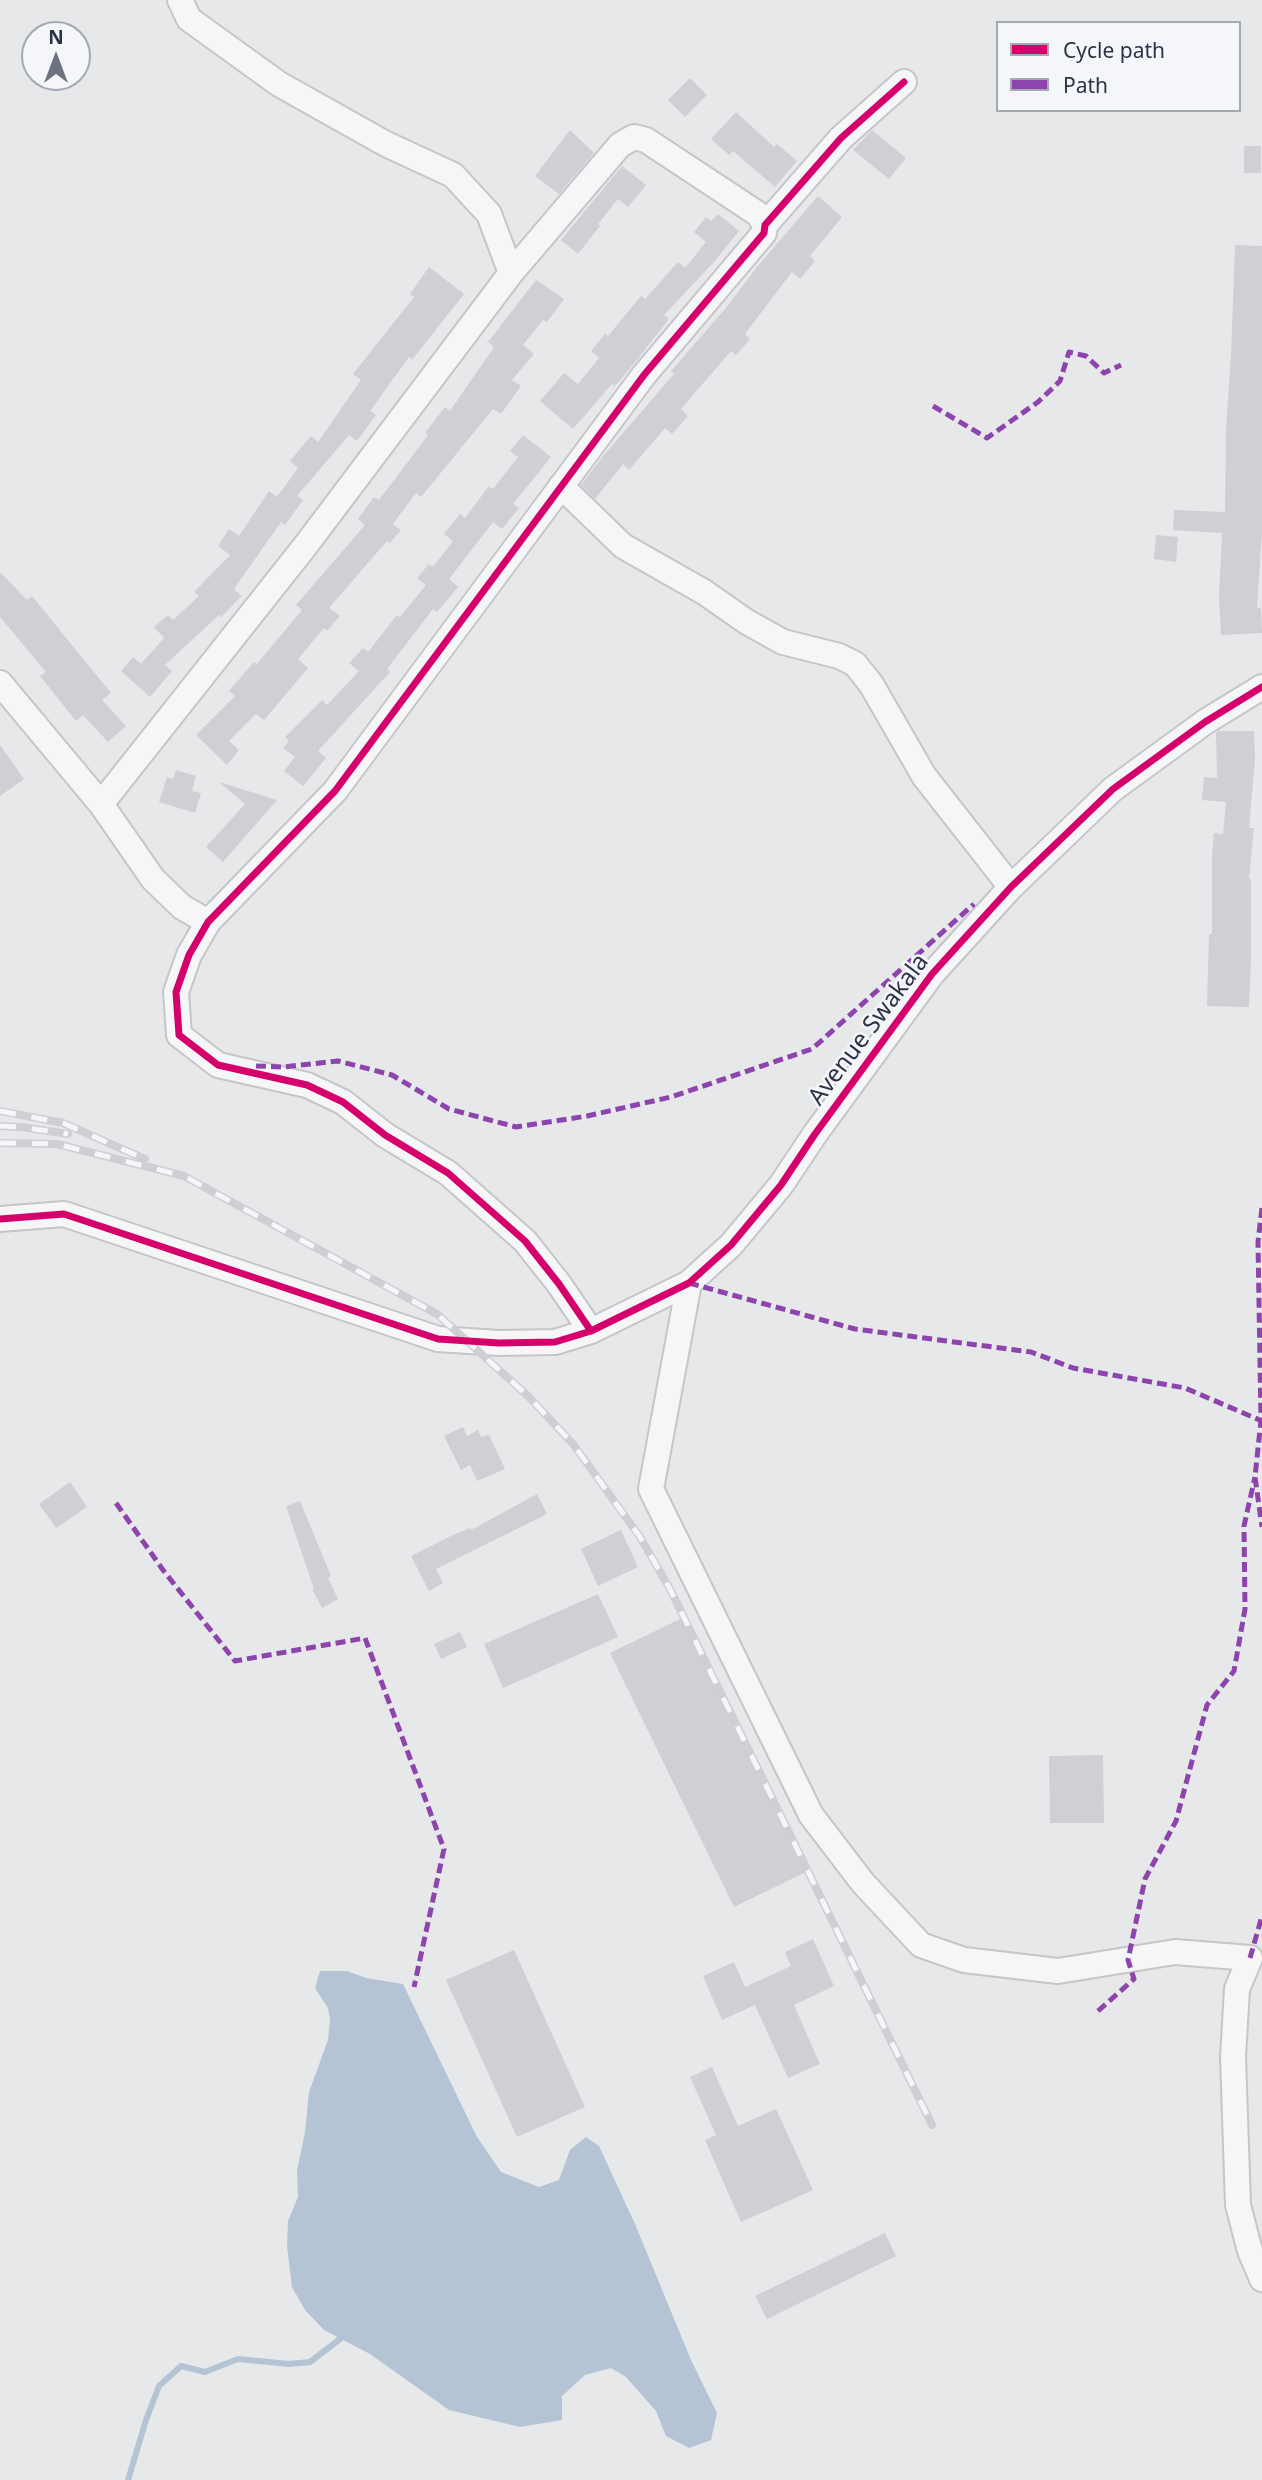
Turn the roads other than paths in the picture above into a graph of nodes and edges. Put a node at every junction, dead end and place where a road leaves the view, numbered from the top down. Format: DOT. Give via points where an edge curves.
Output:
graph roads {
  1 [pos="180,0"];
  2 [pos="904,82"];
  3 [pos="765,225"];
  4 [pos="511,273"];
  5 [pos="561,486"];
  6 [pos="0,683"];
  7 [pos="1262,688"];
  8 [pos="101,804"];
  9 [pos="1012,887"];
  10 [pos="208,922"];
  11 [pos="0,1219"];
  12 [pos="690,1283"];
  13 [pos="591,1331"];
  14 [pos="1262,2279"];
  1 -- 4 [label="street" via="190,19 279,84 386,144 453,175 489,214"];
  2 -- 3 [label="street" via="841,138"];
  3 -- 4 [label="street" via="758,214 646,139 634,137 621,145"];
  3 -- 5 [label="street" via="764,233 644,375"];
  4 -- 8 [label="street" via="306,545"];
  5 -- 9 [label="street" via="622,546 747,622 783,642 855,664 924,776"];
  5 -- 10 [label="street" via="335,791"];
  6 -- 8 [label="street"];
  7 -- 9 [label="street, Avenue Swakala" via="1205,722 1113,789"];
  8 -- 10 [label="street" via="153,879 182,907"];
  9 -- 12 [label="street, Avenue Swakala" via="932,974 772,1195 731,1245"];
  10 -- 13 [label="street" via="189,955 176,992 179,1035 218,1065 307,1085 343,1102 448,1173 524,1241"];
  11 -- 13 [label="street, Avenue Swakala" via="64,1214 438,1339 555,1342"];
  12 -- 13 [label="street, Avenue Swakala"];
  12 -- 14 [label="street" via="651,1489 811,1815 863,1883 921,1945 964,1960 1058,1971 1175,1952 1250,1958 1237,1989 1233,2043 1238,2205"];
}
